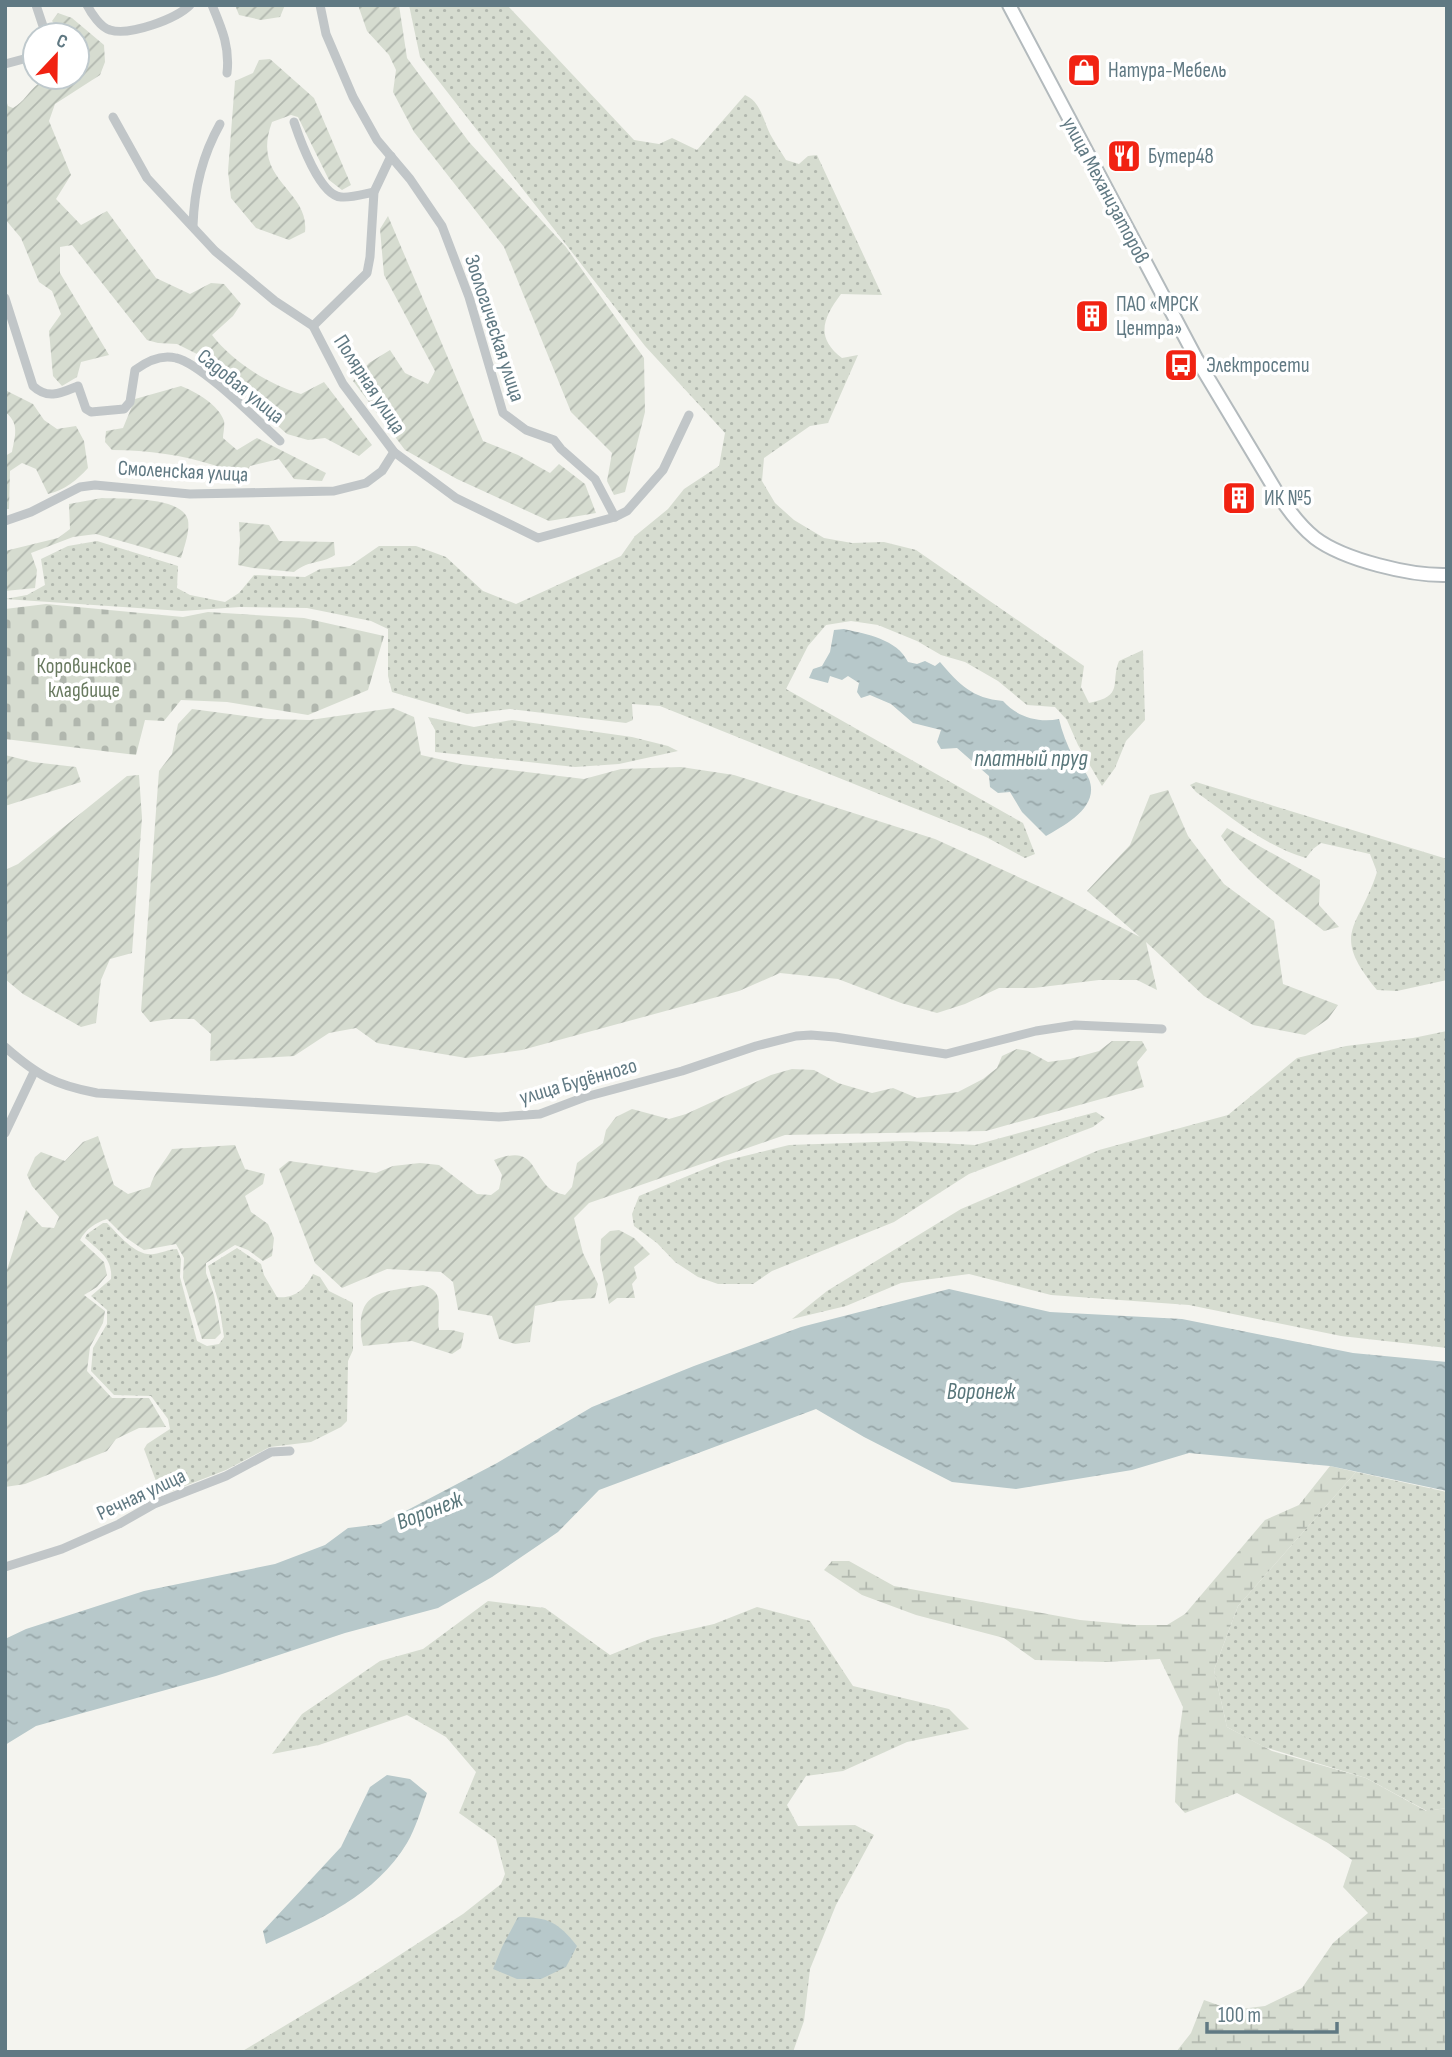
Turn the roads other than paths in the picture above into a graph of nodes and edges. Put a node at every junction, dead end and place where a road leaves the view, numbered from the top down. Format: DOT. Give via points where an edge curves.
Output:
graph roads {
  1 [pos="87,5"];
  2 [pos="190,5"];
  3 [pos="212,5"];
  4 [pos="320,5"];
  5 [pos="1009,5"];
  6 [pos="227,73"];
  7 [pos="113,117"];
  8 [pos="294,122"];
  9 [pos="220,124"];
  10 [pos="391,156"];
  11 [pos="374,192"];
  12 [pos="193,226"];
  13 [pos="5,298"];
  14 [pos="313,326"];
  15 [pos="688,415"];
  16 [pos="280,441"];
  17 [pos="394,452"];
  18 [pos="615,517"];
  19 [pos="5,521"];
  20 [pos="1447,575"];
  21 [pos="1162,1029"];
  22 [pos="5,1047"];
  23 [pos="34,1072"];
  24 [pos="5,1133"];
  25 [pos="290,1451"];
  26 [pos="5,1567"];
  1 -- 2 [label="street" via="111,30 137,30"];
  3 -- 6 [label="street" via="227,40"];
  4 -- 10 [label="street, Зоологическая улица" via="326,34 353,97"];
  5 -- 20 [label="main road, улица Механизаторов" via="1196,358 1285,505 1316,538 1343,553 1411,573"];
  7 -- 12 [label="street, Полярная улица" via="147,178"];
  8 -- 11 [label="street" via="302,146 332,195"];
  9 -- 12 [label="street" via="200,172"];
  10 -- 11 [label="street"];
  10 -- 18 [label="street, Зоологическая улица" via="442,226 469,297 503,413 526,430 554,440 595,479"];
  11 -- 14 [label="street" via="367,273"];
  12 -- 14 [label="street, Полярная улица" via="215,251 275,301"];
  13 -- 16 [label="street, Садовая улица" via="33,386 39,391 55,395 78,386 91,412 124,409 130,401 135,370 164,356 179,358 212,379"];
  14 -- 17 [label="street, Полярная улица" via="343,384"];
  15 -- 18 [label="street, Полярная улица" via="663,470 627,511"];
  17 -- 18 [label="street, Полярная улица" via="456,498 538,538"];
  17 -- 19 [label="street, Смоленская улица" via="382,471 366,483 334,491 190,494 95,485 80,487"];
  21 -- 23 [label="street, улица Будённого" via="1075,1025 946,1054 811,1034 796,1036 540,1114 509,1117 120,1095 84,1090"];
  22 -- 23 [label="street, улица Будённого"];
  23 -- 24 [label="street"];
  25 -- 26 [label="street, Речная улица" via="271,1452 62,1549"];
}
